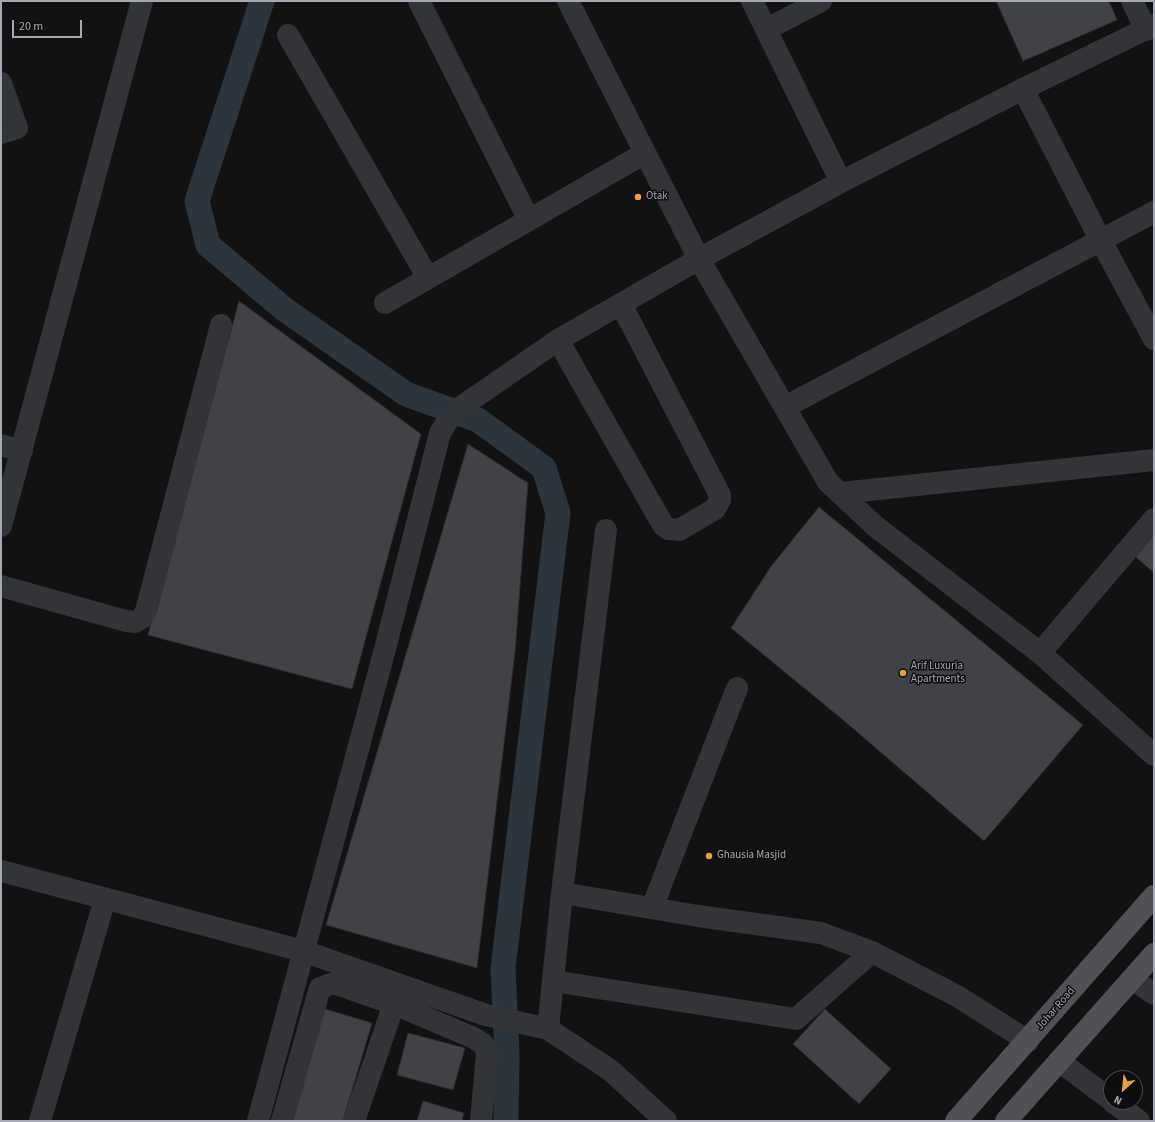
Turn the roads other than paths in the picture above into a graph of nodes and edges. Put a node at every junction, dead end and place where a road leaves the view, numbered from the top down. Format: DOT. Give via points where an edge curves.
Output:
graph roads {
  1 [pos="142,1"];
  2 [pos="419,1"];
  3 [pos="568,1"];
  4 [pos="752,1"];
  5 [pos="821,1"];
  6 [pos="1132,1"];
  7 [pos="1150,28"];
  8 [pos="767,29"];
  9 [pos="288,35"];
  10 [pos="1,83"];
  11 [pos="1022,89"];
  12 [pos="1,133"];
  13 [pos="646,153"];
  14 [pos="841,182"];
  15 [pos="1154,212"];
  16 [pos="529,220"];
  17 [pos="1101,241"];
  18 [pos="699,259"];
  19 [pos="428,278"];
  20 [pos="384,303"];
  21 [pos="621,304"];
  22 [pos="221,325"];
  23 [pos="1154,339"];
  24 [pos="558,340"];
  25 [pos="785,407"];
  26 [pos="1,445"];
  27 [pos="22,451"];
  28 [pos="1154,460"];
  29 [pos="841,493"];
  30 [pos="1154,519"];
  31 [pos="1,526"];
  32 [pos="606,530"];
  33 [pos="1,586"];
  34 [pos="1040,653"];
  35 [pos="737,688"];
  36 [pos="1154,755"];
  37 [pos="1,871"];
  38 [pos="562,892"];
  39 [pos="1154,896"];
  40 [pos="105,899"];
  41 [pos="652,908"];
  42 [pos="303,951"];
  43 [pos="872,952"];
  44 [pos="1154,954"];
  45 [pos="1132,979"];
  46 [pos="553,981"];
  47 [pos="1154,994"];
  48 [pos="394,1004"];
  49 [pos="548,1029"];
  50 [pos="1028,1041"];
  51 [pos="1059,1061"];
  52 [pos="1103,1094"];
  53 [pos="1124,1110"];
  54 [pos="40,1121"];
  55 [pos="258,1121"];
  56 [pos="282,1121"];
  57 [pos="354,1121"];
  58 [pos="481,1121"];
  59 [pos="666,1121"];
  60 [pos="956,1121"];
  61 [pos="1006,1121"];
  62 [pos="1139,1121"];
  1 -- 27 [label="street"];
  2 -- 16 [label="street"];
  3 -- 13 [label="street"];
  4 -- 8 [label="street"];
  5 -- 8 [label="street"];
  6 -- 7 [label="street"];
  7 -- 11 [label="street"];
  8 -- 14 [label="street"];
  9 -- 19 [label="street"];
  10 -- 12 [label="street" via="16,128"];
  11 -- 14 [label="street"];
  11 -- 17 [label="street"];
  13 -- 16 [label="street"];
  13 -- 18 [label="street"];
  14 -- 18 [label="street"];
  15 -- 17 [label="street"];
  16 -- 19 [label="street"];
  17 -- 23 [label="street"];
  17 -- 25 [label="street"];
  18 -- 21 [label="street"];
  18 -- 25 [label="street"];
  19 -- 20 [label="street"];
  21 -- 24 [label="street"];
  21 -- 24 [label="street" via="720,495 715,509 679,530 668,529 663,525"];
  22 -- 33 [label="street" via="146,611 142,618 135,622 126,621"];
  24 -- 42 [label="street" via="455,414 440,433 385,649"];
  25 -- 29 [label="street" via="828,482"];
  26 -- 27 [label="street"];
  27 -- 31 [label="street"];
  28 -- 29 [label="street"];
  29 -- 34 [label="street" via="875,526"];
  30 -- 34 [label="street"];
  32 -- 38 [label="street"];
  34 -- 36 [label="street"];
  35 -- 41 [label="street"];
  37 -- 40 [label="street"];
  38 -- 41 [label="street"];
  38 -- 46 [label="street"];
  39 -- 50 [label="main road, Johar Road"];
  40 -- 42 [label="street"];
  40 -- 54 [label="street"];
  41 -- 43 [label="street" via="821,933"];
  42 -- 49 [label="street" via="486,1015"];
  42 -- 55 [label="street"];
  43 -- 46 [label="street" via="796,1019"];
  43 -- 50 [label="street" via="957,996"];
  44 -- 45 [label="main road"];
  45 -- 47 [label="street"];
  45 -- 51 [label="main road"];
  46 -- 49 [label="street"];
  48 -- 56 [label="street" via="334,983 320,988"];
  48 -- 57 [label="street"];
  48 -- 58 [label="street" via="483,1044 487,1052"];
  49 -- 59 [label="street" via="610,1070"];
  50 -- 60 [label="main road, Johar Road"];
  51 -- 52 [label="street"];
  51 -- 61 [label="main road"];
  53 -- 62 [label="street"];
}
